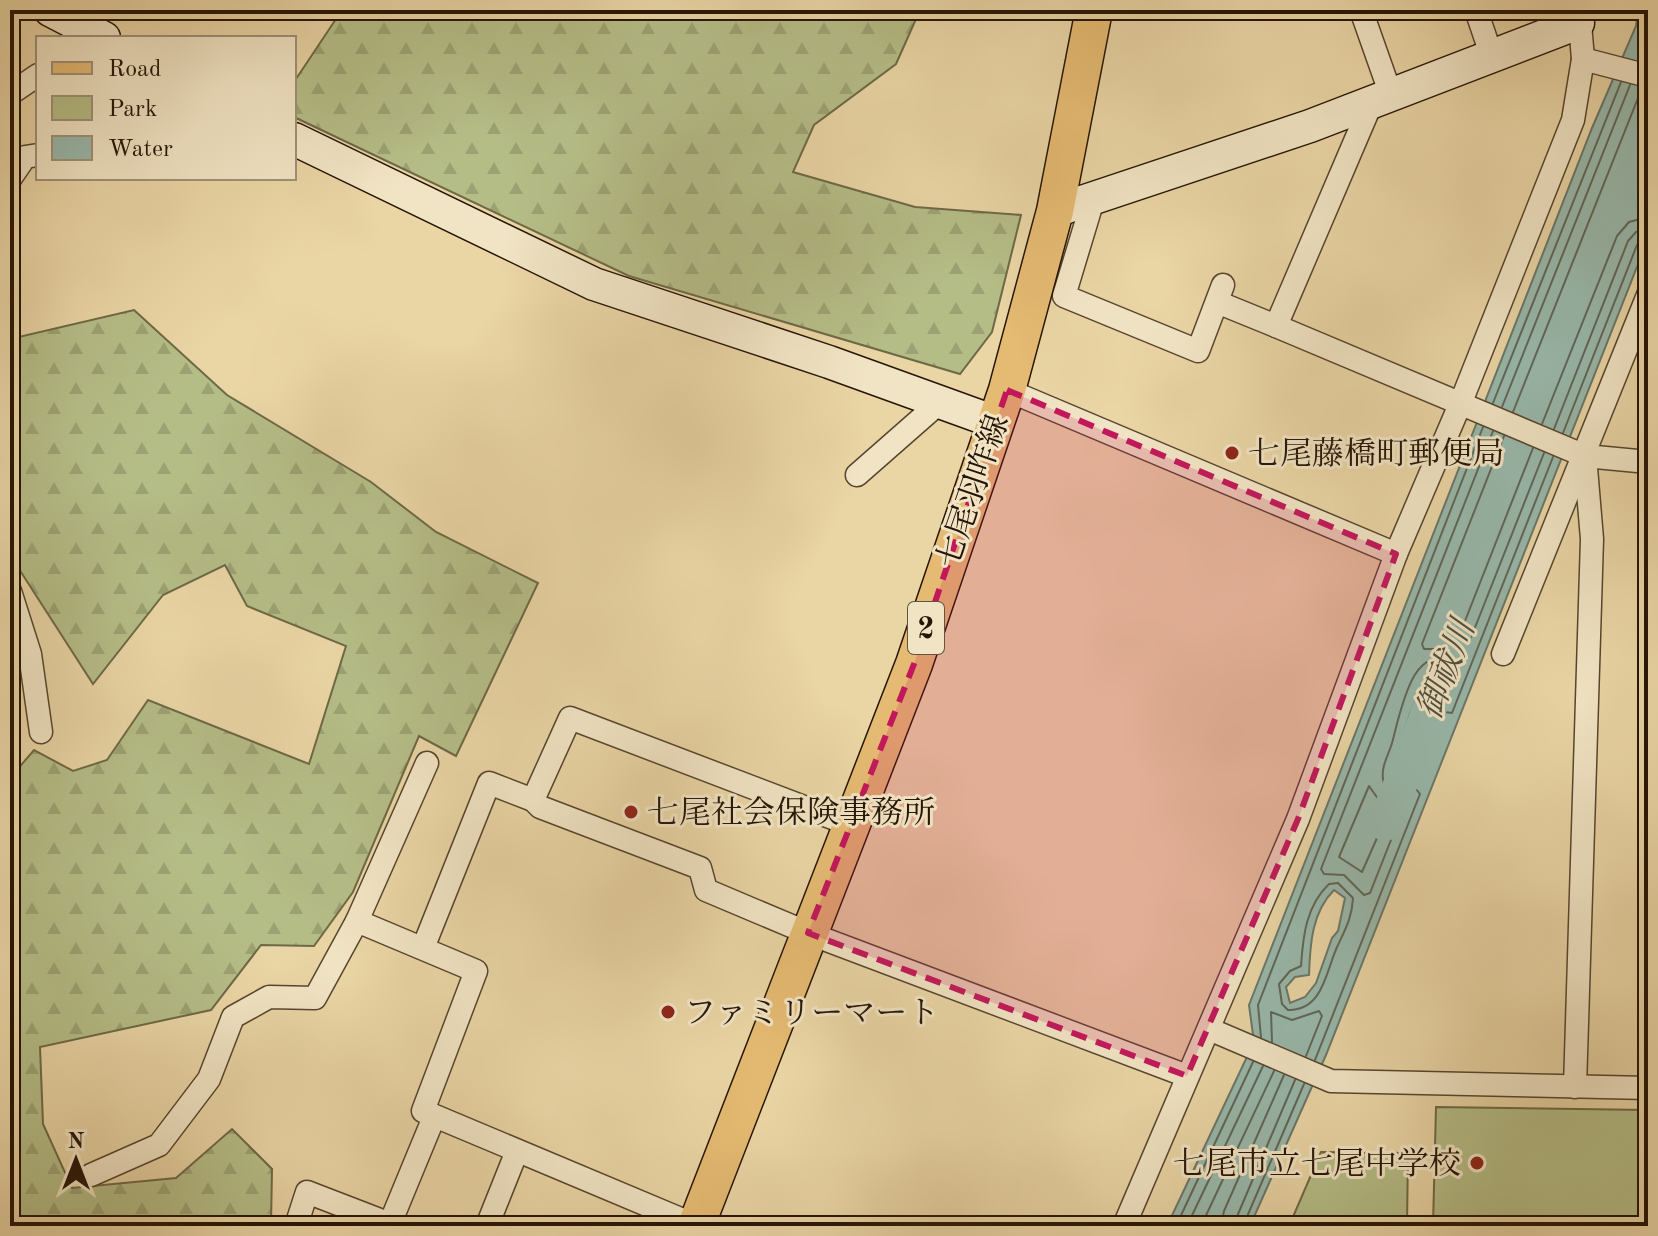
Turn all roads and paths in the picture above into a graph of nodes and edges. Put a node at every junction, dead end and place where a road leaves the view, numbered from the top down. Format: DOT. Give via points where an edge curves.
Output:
graph roads {
  1 [pos="50,10"];
  2 [pos="1094,10"];
  3 [pos="1361,10"];
  4 [pos="1476,10"];
  5 [pos="1579,17"];
  6 [pos="97,36"];
  7 [pos="1492,57"];
  8 [pos="1583,59"];
  9 [pos="36,76"];
  10 [pos="1648,76"];
  11 [pos="10,94"];
  12 [pos="1381,99"];
  13 [pos="296,140"];
  14 [pos="36,155"];
  15 [pos="10,179"];
  16 [pos="1093,200"];
  17 [pos="1055,211"];
  18 [pos="1648,295"];
  19 [pos="1276,326"];
  20 [pos="1461,402"];
  21 [pos="939,403"];
  22 [pos="1001,406"];
  23 [pos="1585,456"];
  24 [pos="1648,462"];
  25 [pos="857,475"];
  26 [pos="1396,554"];
  27 [pos="10,591"];
  28 [pos="1503,654"];
  29 [pos="41,732"];
  30 [pos="427,763"];
  31 [pos="533,800"];
  32 [pos="851,825"];
  33 [pos="357,921"];
  34 [pos="808,933"];
  35 [pos="423,948"];
  36 [pos="1209,1029"];
  37 [pos="1187,1076"];
  38 [pos="1575,1087"];
  39 [pos="1648,1088"];
  40 [pos="434,1117"];
  41 [pos="517,1151"];
  42 [pos="91,1175"];
  43 [pos="389,1225"];
  44 [pos="296,1226"];
  45 [pos="487,1226"];
  46 [pos="696,1226"];
  47 [pos="1124,1226"];
  1 -- 6 [label="street"];
  2 -- 17 [label="main road, 七尾羽咋線 / 2"];
  3 -- 12 [label="street"];
  4 -- 7 [label="street"];
  5 -- 7 [label="street"];
  5 -- 8 [label="street"];
  7 -- 12 [label="street"];
  8 -- 10 [label="street"];
  8 -- 20 [label="street" via="1573,120"];
  9 -- 11 [label="street"];
  12 -- 16 [label="street"];
  12 -- 19 [label="street"];
  13 -- 21 [label="street" via="594,284"];
  14 -- 15 [label="street" via="25,157"];
  16 -- 17 [label="street"];
  16 -- 19 [label="street" via="1064,296 1198,351 1220,293"];
  17 -- 22 [label="main road, 七尾羽咋線 / 2"];
  18 -- 23 [label="street"];
  19 -- 20 [label="street"];
  20 -- 23 [label="street"];
  20 -- 26 [label="street"];
  21 -- 22 [label="street"];
  21 -- 25 [label="street"];
  22 -- 26 [label="street"];
  22 -- 32 [label="main road, 七尾羽咋線 / 2" via="914,664"];
  23 -- 24 [label="street"];
  23 -- 28 [label="street"];
  23 -- 38 [label="street" via="1592,539"];
  26 -- 36 [label="street" via="1298,819"];
  27 -- 29 [label="street" via="30,654"];
  30 -- 33 [label="street"];
  31 -- 32 [label="street" via="570,718"];
  31 -- 34 [label="street" via="576,822 700,868 706,890"];
  31 -- 35 [label="street" via="489,783"];
  32 -- 34 [label="main road, 七尾羽咋線 / 2"];
  33 -- 35 [label="street"];
  33 -- 42 [label="street" via="315,998 269,997 233,1017 209,1079 159,1145"];
  34 -- 37 [label="street"];
  34 -- 46 [label="main road, 七尾羽咋線 / 2"];
  35 -- 40 [label="street" via="476,971 423,1111"];
  36 -- 37 [label="street"];
  36 -- 38 [label="street" via="1331,1081"];
  37 -- 47 [label="street"];
  38 -- 39 [label="street"];
  40 -- 41 [label="street"];
  40 -- 43 [label="street"];
  41 -- 45 [label="street"];
  41 -- 46 [label="street"];
  43 -- 44 [label="street" via="307,1192"];
}
